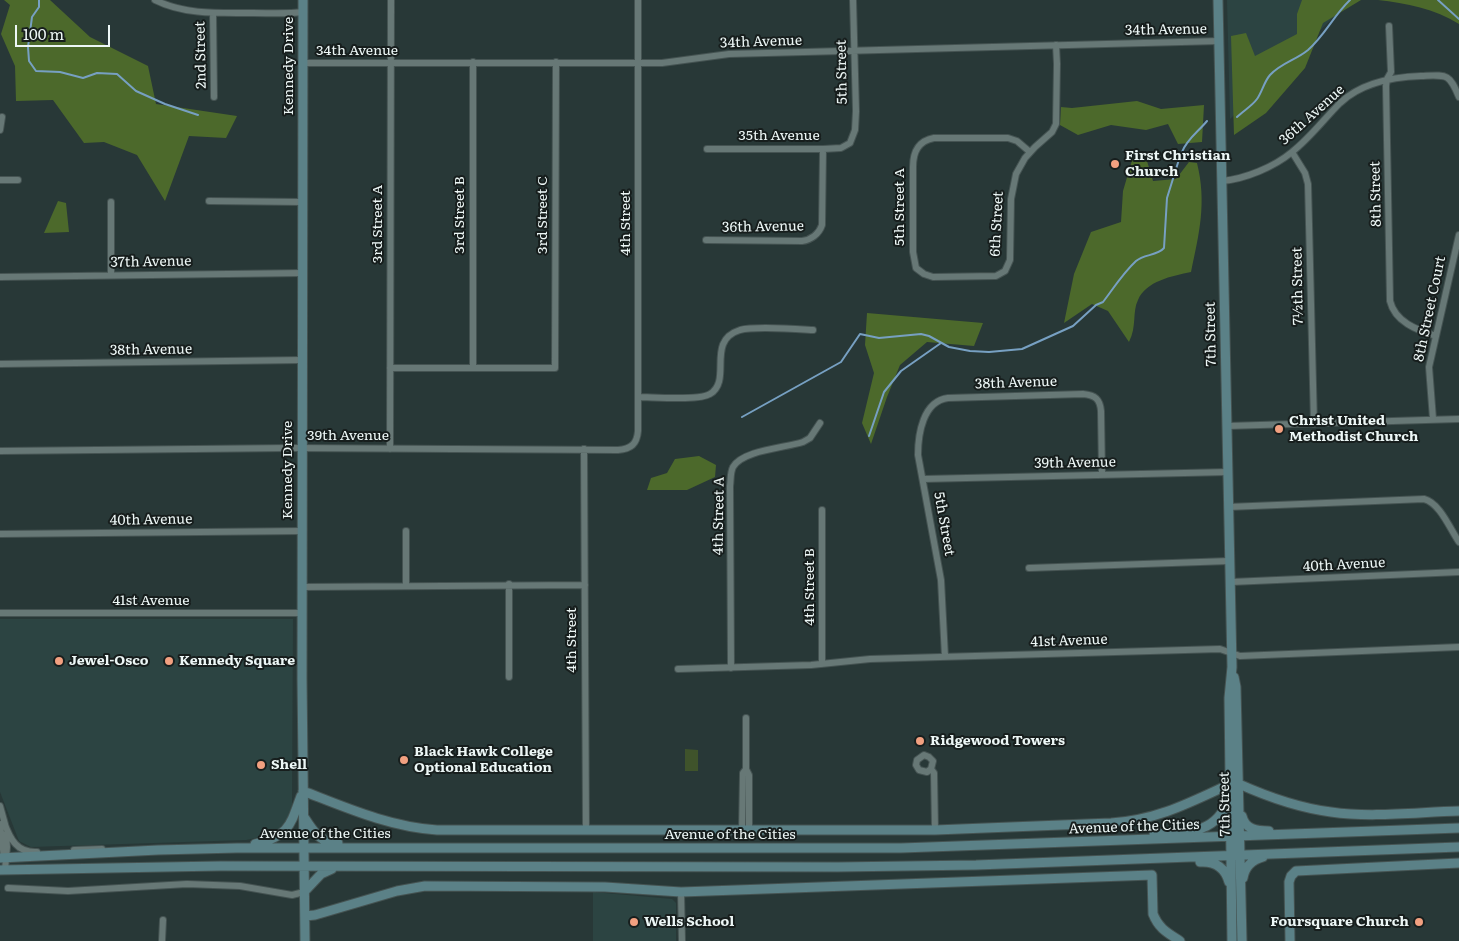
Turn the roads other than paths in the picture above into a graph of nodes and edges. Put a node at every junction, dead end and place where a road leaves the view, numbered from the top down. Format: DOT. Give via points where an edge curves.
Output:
graph roads {
  1 [pos="155,0"];
  2 [pos="303,0"];
  3 [pos="391,0"];
  4 [pos="638,0"];
  5 [pos="853,0"];
  6 [pos="1218,0"];
  7 [pos="303,12"];
  8 [pos="213,13"];
  9 [pos="1389,26"];
  10 [pos="1219,41"];
  11 [pos="1056,45"];
  12 [pos="854,51"];
  13 [pos="473,62"];
  14 [pos="556,62"];
  15 [pos="303,63"];
  16 [pos="391,63"];
  17 [pos="638,63"];
  18 [pos="1387,79"];
  19 [pos="214,97"];
  20 [pos="1459,97"];
  21 [pos="2,117"];
  22 [pos="0,130"];
  23 [pos="850,143"];
  24 [pos="707,149"];
  25 [pos="823,149"];
  26 [pos="1030,152"];
  27 [pos="1292,152"];
  28 [pos="0,180"];
  29 [pos="18,180"];
  30 [pos="1222,181"];
  31 [pos="209,201"];
  32 [pos="111,202"];
  33 [pos="302,202"];
  34 [pos="1459,235"];
  35 [pos="706,240"];
  36 [pos="1007,269"];
  37 [pos="303,273"];
  38 [pos="111,275"];
  39 [pos="0,277"];
  40 [pos="813,330"];
  41 [pos="1436,336"];
  42 [pos="302,360"];
  43 [pos="0,364"];
  44 [pos="472,367"];
  45 [pos="390,368"];
  46 [pos="638,397"];
  47 [pos="936,401"];
  48 [pos="1433,419"];
  49 [pos="1459,419"];
  50 [pos="820,423"];
  51 [pos="1314,424"];
  52 [pos="1227,426"];
  53 [pos="634,444"];
  54 [pos="302,448"];
  55 [pos="390,449"];
  56 [pos="584,449"];
  57 [pos="0,451"];
  58 [pos="1228,472"];
  59 [pos="1102,475"];
  60 [pos="923,479"];
  61 [pos="1228,507"];
  62 [pos="822,510"];
  63 [pos="302,531"];
  64 [pos="406,531"];
  65 [pos="0,534"];
  66 [pos="1459,542"];
  67 [pos="1229,561"];
  68 [pos="1029,568"];
  69 [pos="1459,572"];
  70 [pos="1231,582"];
  71 [pos="509,584"];
  72 [pos="585,585"];
  73 [pos="406,586"];
  74 [pos="302,587"];
  75 [pos="0,613"];
  76 [pos="302,613"];
  77 [pos="1459,647"];
  78 [pos="1232,653"];
  79 [pos="945,657"];
  80 [pos="822,664"];
  81 [pos="731,668"];
  82 [pos="678,669"];
  83 [pos="509,677"];
  84 [pos="746,718"];
  85 [pos="931,769"];
  86 [pos="1233,787"];
  87 [pos="303,792"];
  88 [pos="0,806"];
  89 [pos="1239,808"];
  90 [pos="1459,811"];
  91 [pos="304,817"];
  92 [pos="2,823"];
  93 [pos="1459,828"];
  94 [pos="586,830"];
  95 [pos="935,830"];
  96 [pos="745,831"];
  97 [pos="1364,832"];
  98 [pos="1235,837"];
  99 [pos="1063,843"];
  100 [pos="1459,847"];
  101 [pos="225,848"];
  102 [pos="304,848"];
  103 [pos="463,848"];
  104 [pos="144,850"];
  105 [pos="1277,854"];
  106 [pos="1235,855"];
  107 [pos="3,858"];
  108 [pos="1115,860"];
  109 [pos="1459,863"];
  110 [pos="304,866"];
  111 [pos="340,867"];
  112 [pos="3,870"];
  113 [pos="1231,887"];
  114 [pos="8,888"];
  115 [pos="304,892"];
  116 [pos="682,892"];
  117 [pos="1241,903"];
  118 [pos="305,916"];
  119 [pos="163,920"];
  120 [pos="162,941"];
  121 [pos="305,941"];
  122 [pos="682,941"];
  123 [pos="1180,941"];
  124 [pos="1232,941"];
  125 [pos="1242,941"];
  126 [pos="1290,941"];
  1 -- 8 [label="street" via="175,8"];
  2 -- 7 [label="main road, Kennedy Drive"];
  3 -- 16 [label="street, 3rd Street A"];
  4 -- 17 [label="street, 4th Street"];
  5 -- 12 [label="street, 5th Street"];
  6 -- 10 [label="main road, 7th Street"];
  7 -- 8 [label="street"];
  7 -- 15 [label="main road, Kennedy Drive"];
  8 -- 19 [label="street, 2nd Street"];
  9 -- 18 [label="street, 8th Street" via="1391,72"];
  10 -- 11 [label="street, 34th Avenue"];
  10 -- 30 [label="main road, 7th Street"];
  11 -- 12 [label="street, 34th Avenue"];
  11 -- 26 [label="street, 6th Street" via="1056,124 1050,135"];
  12 -- 17 [label="street, 34th Avenue" via="719,55 678,62"];
  12 -- 23 [label="street, 5th Street" via="855,130"];
  13 -- 14 [label="street, 34th Avenue"];
  13 -- 16 [label="street, 34th Avenue"];
  13 -- 44 [label="street, 3rd Street B"];
  14 -- 17 [label="street, 34th Avenue"];
  14 -- 44 [label="street, 3rd Street C" via="556,368"];
  15 -- 16 [label="street, 34th Avenue"];
  15 -- 33 [label="main road, Kennedy Drive"];
  16 -- 45 [label="street, 3rd Street A"];
  17 -- 46 [label="street, 4th Street"];
  18 -- 20 [label="street, 36th Avenue" via="1440,76 1451,79"];
  18 -- 27 [label="street, 36th Avenue" via="1366,86 1341,102"];
  18 -- 41 [label="street, 8th Street" via="1390,301 1398,317"];
  21 -- 22 [label="street"];
  23 -- 25 [label="street, 35th Avenue" via="841,148"];
  24 -- 25 [label="street, 35th Avenue"];
  25 -- 35 [label="street, 36th Avenue" via="822,225 818,233 802,241"];
  26 -- 36 [label="street, 6th Street" via="1016,174 1012,191 1011,254"];
  26 -- 36 [label="street, 5th Street A" via="1017,142 1001,138 934,138 917,147 914,154 913,252 916,268 928,276 940,277 989,276"];
  27 -- 30 [label="street, 36th Avenue" via="1270,166"];
  27 -- 51 [label="street, 7½th Street" via="1308,184"];
  28 -- 29 [label="street"];
  30 -- 52 [label="main road, 7th Street"];
  31 -- 33 [label="street"];
  32 -- 38 [label="street"];
  33 -- 37 [label="main road, Kennedy Drive"];
  34 -- 41 [label="street, 8th Street Court"];
  37 -- 38 [label="street, 37th Avenue"];
  37 -- 42 [label="main road, Kennedy Drive"];
  38 -- 39 [label="street, 37th Avenue"];
  40 -- 46 [label="street" via="737,331 720,350 719,382 712,393 698,398"];
  41 -- 48 [label="street, 8th Street Court" via="1429,367"];
  42 -- 43 [label="street, 38th Avenue"];
  42 -- 54 [label="main road, Kennedy Drive"];
  44 -- 45 [label="street"];
  45 -- 55 [label="street, 3rd Street A"];
  46 -- 53 [label="street, 4th Street" via="638,438"];
  47 -- 59 [label="street, 38th Avenue" via="1083,394 1096,398 1101,411"];
  47 -- 60 [label="street, 5th Street" via="919,436 918,455"];
  48 -- 49 [label="street"];
  48 -- 51 [label="street"];
  50 -- 81 [label="street, 4th Street A" via="810,438 803,442 750,455 732,469"];
  51 -- 52 [label="street"];
  52 -- 58 [label="main road, 7th Street"];
  53 -- 56 [label="street, 39th Avenue" via="624,450"];
  54 -- 55 [label="street, 39th Avenue"];
  54 -- 57 [label="street, 39th Avenue"];
  54 -- 63 [label="main road, Kennedy Drive"];
  55 -- 56 [label="street, 39th Avenue"];
  56 -- 72 [label="street, 4th Street"];
  58 -- 59 [label="street, 39th Avenue"];
  58 -- 61 [label="main road, 7th Street"];
  59 -- 60 [label="street, 39th Avenue"];
  60 -- 79 [label="street, 5th Street" via="940,580"];
  61 -- 66 [label="street" via="1427,500 1438,508"];
  61 -- 67 [label="main road, 7th Street"];
  62 -- 80 [label="street, 4th Street B"];
  63 -- 65 [label="street, 40th Avenue"];
  63 -- 74 [label="main road, Kennedy Drive"];
  64 -- 73 [label="street"];
  67 -- 68 [label="street"];
  67 -- 70 [label="main road, 7th Street"];
  69 -- 70 [label="street, 40th Avenue"];
  70 -- 78 [label="main road, 7th Street"];
  71 -- 72 [label="street"];
  71 -- 73 [label="street"];
  71 -- 83 [label="street"];
  72 -- 94 [label="street, 4th Street"];
  73 -- 74 [label="street"];
  74 -- 76 [label="main road, Kennedy Drive"];
  75 -- 76 [label="street, 41st Avenue"];
  76 -- 87 [label="main road, Kennedy Drive"];
  77 -- 78 [label="street, 41st Avenue" via="1241,656"];
  78 -- 79 [label="street, 41st Avenue" via="1220,649"];
  78 -- 86 [label="main road, 7th Street" via="1229,698"];
  79 -- 80 [label="street, 41st Avenue"];
  80 -- 81 [label="street, 41st Avenue"];
  81 -- 82 [label="street, 41st Avenue"];
  84 -- 96 [label="street" via="746,768 743,774"];
  85 -- 95 [label="street" via="934,773"];
  86 -- 89 [label="main road, 7th Street"];
  86 -- 90 [label="main road" via="1332,812"];
  86 -- 95 [label="main road, Avenue of the Cities" via="1138,821"];
  86 -- 98 [label="main road, 7th Street"];
  86 -- 99 [label="main road" via="1222,814 1201,829"];
  87 -- 91 [label="main road, Kennedy Drive"];
  87 -- 94 [label="main road, Avenue of the Cities" via="375,819 411,828"];
  87 -- 101 [label="main road" via="288,828 275,839"];
  88 -- 92 [label="street"];
  89 -- 97 [label="main road" via="1246,825 1261,831 1313,828"];
  89 -- 98 [label="main road, 7th Street"];
  91 -- 102 [label="main road, Kennedy Drive"];
  91 -- 103 [label="main road" via="318,836 329,842"];
  92 -- 104 [label="street" via="14,843 29,852"];
  92 -- 107 [label="street" via="8,847"];
  93 -- 97 [label="main road, Avenue of the Cities"];
  94 -- 96 [label="main road, Avenue of the Cities"];
  95 -- 96 [label="main road, Avenue of the Cities"];
  97 -- 98 [label="main road, Avenue of the Cities"];
  98 -- 99 [label="main road, Avenue of the Cities"];
  98 -- 106 [label="main road, 7th Street"];
  99 -- 103 [label="main road, Avenue of the Cities" via="835,849"];
  100 -- 105 [label="main road"];
  101 -- 102 [label="main road, Avenue of the Cities"];
  101 -- 104 [label="main road, Avenue of the Cities"];
  102 -- 103 [label="main road, Avenue of the Cities"];
  102 -- 110 [label="main road, Kennedy Drive"];
  104 -- 107 [label="main road, Avenue of the Cities"];
  105 -- 106 [label="main road"];
  105 -- 117 [label="main road" via="1249,863 1243,876"];
  106 -- 108 [label="main road"];
  106 -- 113 [label="main road, 7th Street"];
  106 -- 117 [label="main road, 7th Street"];
  107 -- 112 [label="street"];
  108 -- 111 [label="main road" via="838,868"];
  108 -- 113 [label="main road" via="1210,862 1225,871"];
  109 -- 126 [label="main road" via="1300,870 1293,873 1289,879"];
  110 -- 111 [label="main road"];
  110 -- 112 [label="main road"];
  110 -- 115 [label="main road, Kennedy Drive"];
  111 -- 115 [label="main road" via="321,874"];
  113 -- 124 [label="main road, 7th Street"];
  114 -- 115 [label="street" via="68,891 187,884 240,886 292,895"];
  115 -- 118 [label="main road, Kennedy Drive"];
  116 -- 118 [label="main road" via="605,887 425,886"];
  116 -- 122 [label="street"];
  116 -- 123 [label="main road" via="1152,875 1155,919 1164,931"];
  117 -- 125 [label="main road, 7th Street"];
  118 -- 121 [label="main road, Kennedy Drive"];
  119 -- 120 [label="street"];
}
